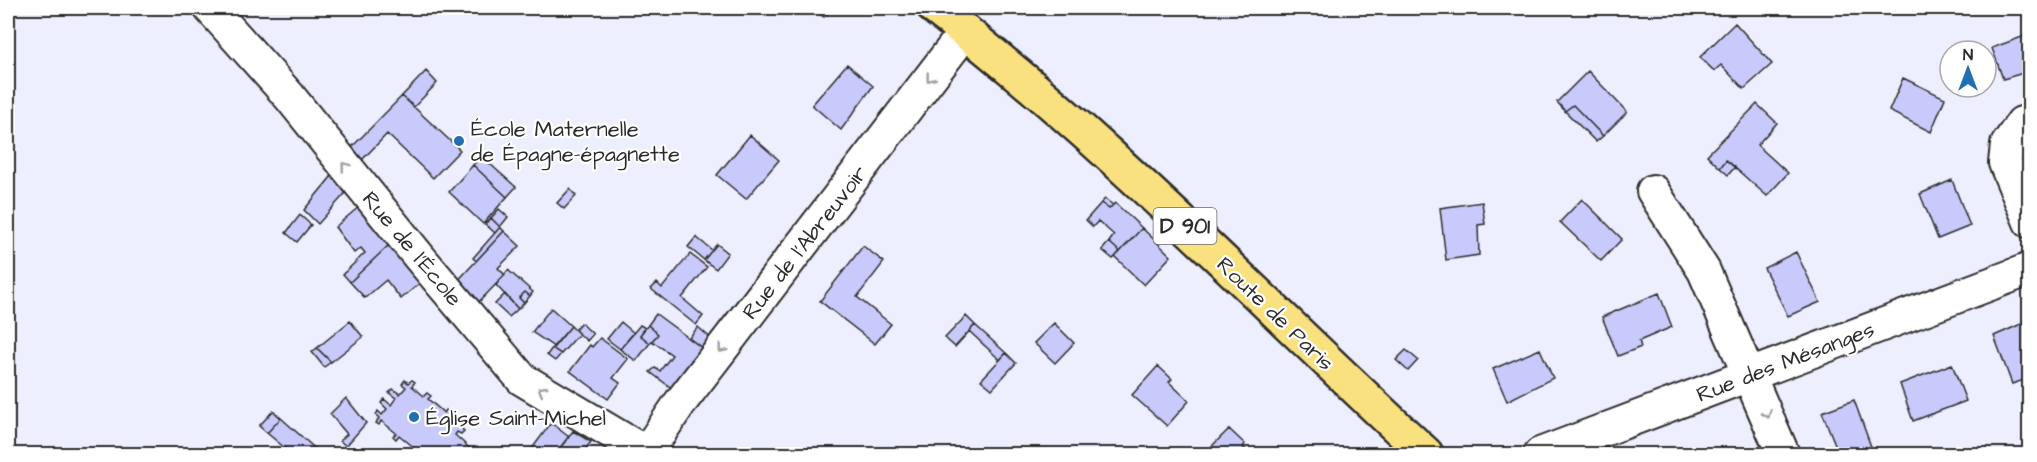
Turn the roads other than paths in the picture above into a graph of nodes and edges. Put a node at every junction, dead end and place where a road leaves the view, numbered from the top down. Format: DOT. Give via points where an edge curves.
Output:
graph roads {
  1 [pos="210,8"];
  2 [pos="935,8"];
  3 [pos="966,32"];
  4 [pos="2030,121"];
  5 [pos="1653,191"];
  6 [pos="2030,222"];
  7 [pos="2030,269"];
  8 [pos="1750,374"];
  9 [pos="647,454"];
  10 [pos="1426,454"];
  11 [pos="1540,454"];
  12 [pos="1783,454"];
  9 -- 1 [label="street, Rue de l'École, one-way" via="522,379 289,96"];
  2 -- 3 [label="main road, Route de Paris / D 901"];
  3 -- 9 [label="street, Rue de l'Abreuvoir, one-way" via="687,393"];
  3 -- 10 [label="main road, Route de Paris / D 901" via="1001,59 1186,227"];
  4 -- 6 [label="street" via="2022,123 2007,145 2005,163"];
  5 -- 8 [label="street" via="1704,271"];
  7 -- 8 [label="street, Rue des Mésanges"];
  8 -- 11 [label="street, Rue des Mésanges"];
  8 -- 12 [label="street, one-way"];
}
